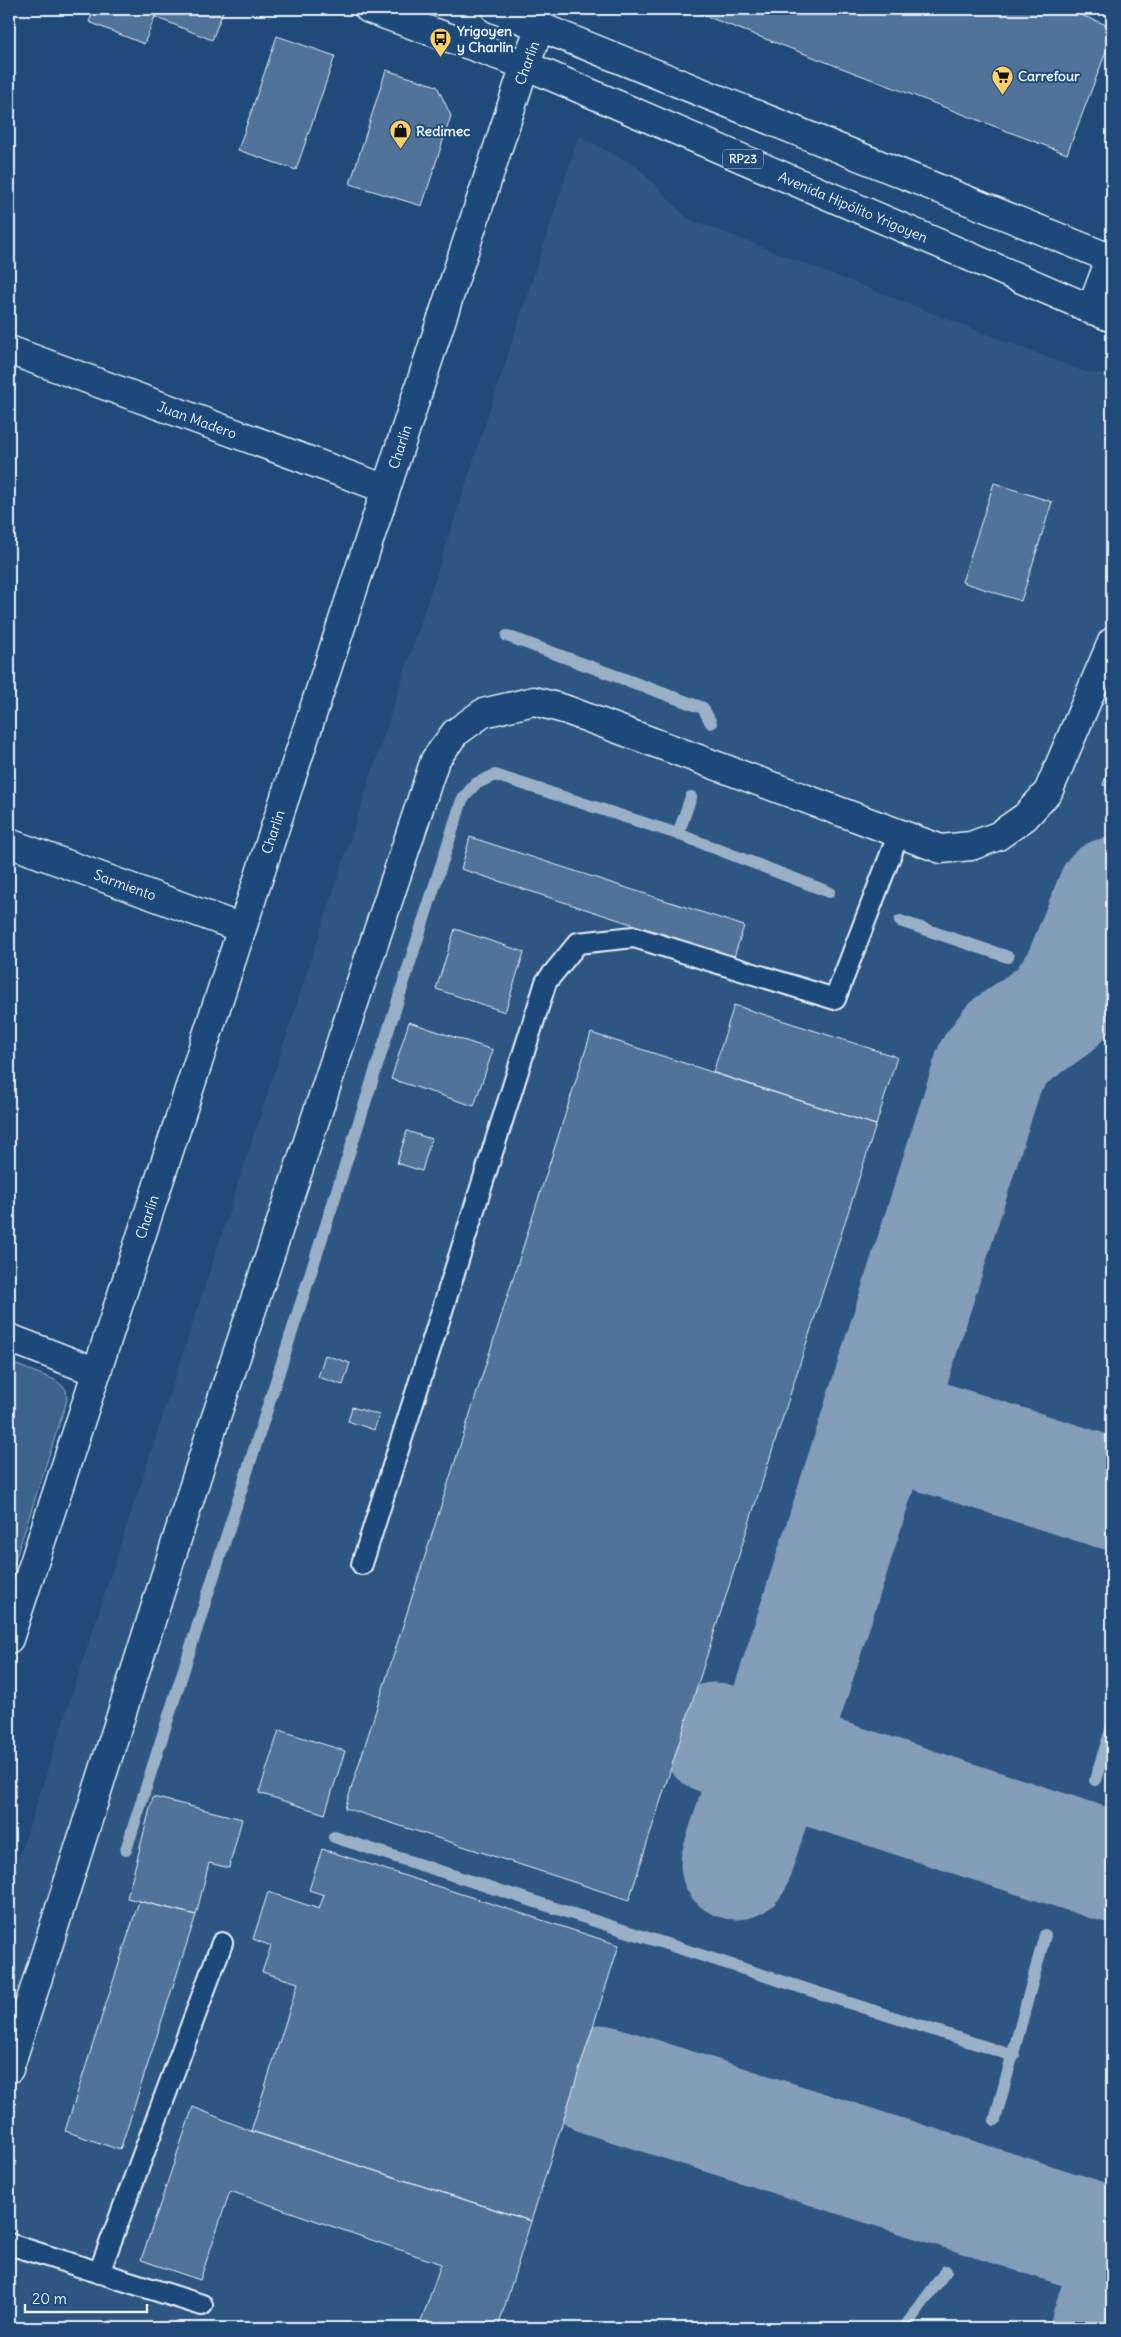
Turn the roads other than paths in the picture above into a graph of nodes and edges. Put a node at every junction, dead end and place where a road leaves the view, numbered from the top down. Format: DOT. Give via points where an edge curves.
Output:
graph roads {
  1 [pos="369,9"];
  2 [pos="496,9"];
  3 [pos="541,25"];
  4 [pos="525,65"];
  5 [pos="1112,257"];
  6 [pos="1102,314"];
  7 [pos="9,350"];
  8 [pos="386,489"];
  9 [pos="1112,642"];
  10 [pos="898,833"];
  11 [pos="9,843"];
  12 [pos="241,928"];
  13 [pos="9,1338"];
  14 [pos="97,1372"];
  15 [pos="362,1564"];
  16 [pos="9,1640"];
  17 [pos="222,1943"];
  18 [pos="9,2069"];
  19 [pos="9,2244"];
  20 [pos="99,2273"];
  21 [pos="202,2305"];
  1 -- 4 [label="street, Avenida Hipólito Yrigoyen / RP23"];
  2 -- 3 [label="street"];
  3 -- 4 [label="street, Charlín"];
  3 -- 5 [label="street"];
  4 -- 6 [label="street, Avenida Hipólito Yrigoyen / RP23"];
  4 -- 8 [label="street, Charlín"];
  5 -- 6 [label="street"];
  7 -- 8 [label="street, Juan Madero"];
  8 -- 12 [label="street, Charlín"];
  9 -- 10 [label="street" via="1048,792 1025,817 998,836 970,846 941,849"];
  10 -- 15 [label="lane" via="835,999 634,937 578,943 546,982"];
  10 -- 18 [label="street" via="564,709 534,701 483,714 455,733 435,760 209,1438"];
  11 -- 12 [label="street, Sarmiento"];
  12 -- 14 [label="street, Charlín"];
  13 -- 14 [label="street"];
  14 -- 16 [label="street, Charlín"];
  17 -- 20 [label="lane"];
  19 -- 20 [label="lane"];
  20 -- 21 [label="lane"];
}
